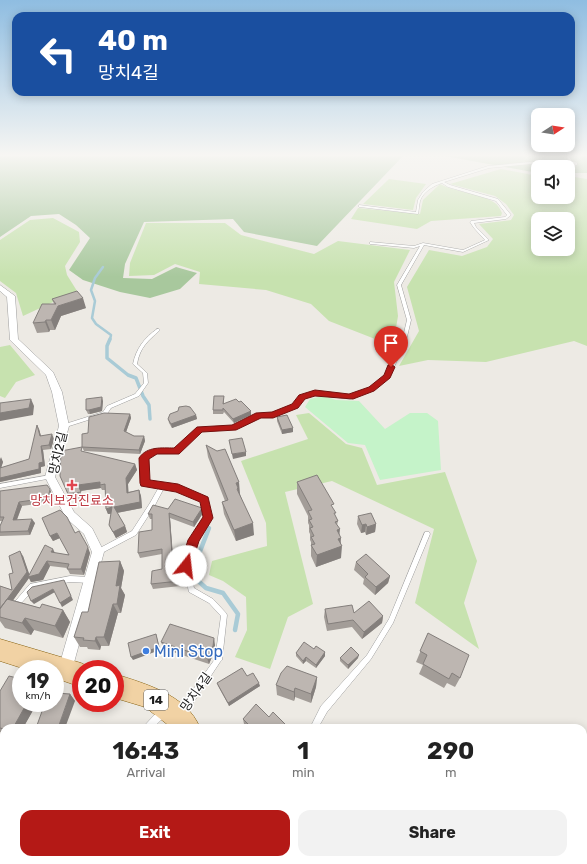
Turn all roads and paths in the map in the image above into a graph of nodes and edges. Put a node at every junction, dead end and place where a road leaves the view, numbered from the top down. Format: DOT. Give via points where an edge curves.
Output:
graph roads {
  1 [pos="422,196"];
  2 [pos="484,196"];
  3 [pos="360,206"];
  4 [pos="371,243"];
  5 [pos="423,244"];
  6 [pos="0,287"];
  7 [pos="158,330"];
  8 [pos="64,426"];
  9 [pos="50,477"];
  10 [pos="0,486"];
  11 [pos="162,486"];
  12 [pos="428,534"];
  13 [pos="98,552"];
  14 [pos="91,580"];
  15 [pos="9,613"];
  16 [pos="0,650"];
  17 [pos="76,660"];
  18 [pos="72,673"];
  19 [pos="124,689"];
  20 [pos="178,717"];
  21 [pos="159,724"];
  22 [pos="316,724"];
  1 -- 3 [label="lane" via="417,213"];
  2 -- 5 [label="lane" via="497,200 509,215 506,218 472,222 487,240 463,251"];
  4 -- 5 [label="lane" via="414,247"];
  5 -- 11 [label="lane, 망치4길" via="399,285 409,320 404,341 387,377 372,389 350,397 315,393 302,397 295,406 273,415 260,416 233,428 200,429 176,452 156,451 144,458 145,483"];
  6 -- 8 [label="street, 망치2길" via="11,296 14,340 50,374 57,392"];
  7 -- 8 [label="lane" via="149,336 136,354 135,364 145,373 146,383 137,395 109,407 105,413"];
  8 -- 9 [label="street, 망치2길"];
  9 -- 10 [label="lane"];
  9 -- 13 [label="street, 망치2길" via="70,515 88,531"];
  11 -- 13 [label="lane" via="134,533"];
  11 -- 20 [label="lane, 망치4길" via="178,488 205,500 208,518 194,540 186,566 191,590 211,601 224,615 218,660"];
  12 -- 22 [label="lane" via="391,621 369,657 324,709"];
  13 -- 14 [label="street"];
  14 -- 15 [label="lane" via="70,579 32,586"];
  14 -- 17 [label="street"];
  16 -- 18 [label="main road"];
  19 -- 20 [label="main road, 14" via="151,697"];
  20 -- 21 [label="lane"];
}
